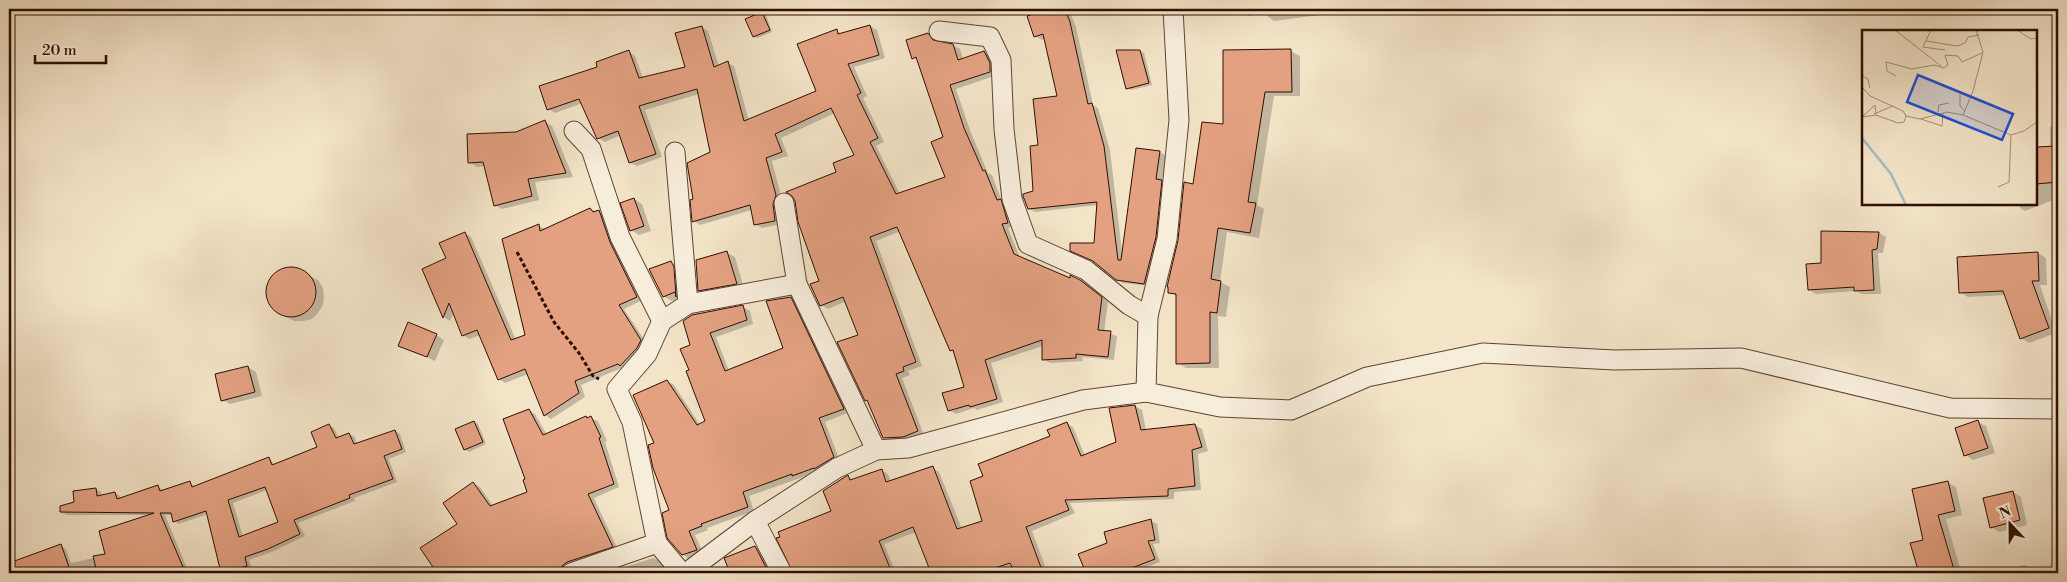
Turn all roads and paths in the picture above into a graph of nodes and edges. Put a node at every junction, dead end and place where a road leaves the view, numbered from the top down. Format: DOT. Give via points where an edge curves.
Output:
graph roads {
  1 [pos="1173,9"];
  2 [pos="939,31"];
  3 [pos="574,130"];
  4 [pos="675,152"];
  5 [pos="784,203"];
  6 [pos="517,252"];
  7 [pos="797,284"];
  8 [pos="688,304"];
  9 [pos="1148,316"];
  10 [pos="662,321"];
  11 [pos="617,389"];
  12 [pos="1146,392"];
  13 [pos="2058,409"];
  14 [pos="876,450"];
  15 [pos="755,521"];
  16 [pos="656,543"];
  17 [pos="571,573"];
  18 [pos="682,573"];
  19 [pos="686,573"];
  20 [pos="782,573"];
  1 -- 9 [label="street" via="1179,120 1167,239"];
  2 -- 9 [label="street" via="990,37 1001,60 1012,199 1028,244 1086,270"];
  3 -- 10 [label="street" via="591,149 620,237"];
  4 -- 8 [label="street"];
  5 -- 7 [label="street"];
  6 -- 11 [label="path" via="554,322 594,376"];
  7 -- 8 [label="street"];
  7 -- 14 [label="street"];
  8 -- 10 [label="street"];
  9 -- 12 [label="street"];
  10 -- 11 [label="street" via="647,354"];
  11 -- 16 [label="street" via="632,422"];
  12 -- 13 [label="street" via="1220,407 1291,410 1367,377 1483,353 1615,360 1741,358 1950,408"];
  12 -- 14 [label="street" via="1083,400 908,448"];
  14 -- 15 [label="street" via="837,468"];
  15 -- 19 [label="street"];
  15 -- 20 [label="street"];
  16 -- 17 [label="street"];
  16 -- 18 [label="street"];
}
